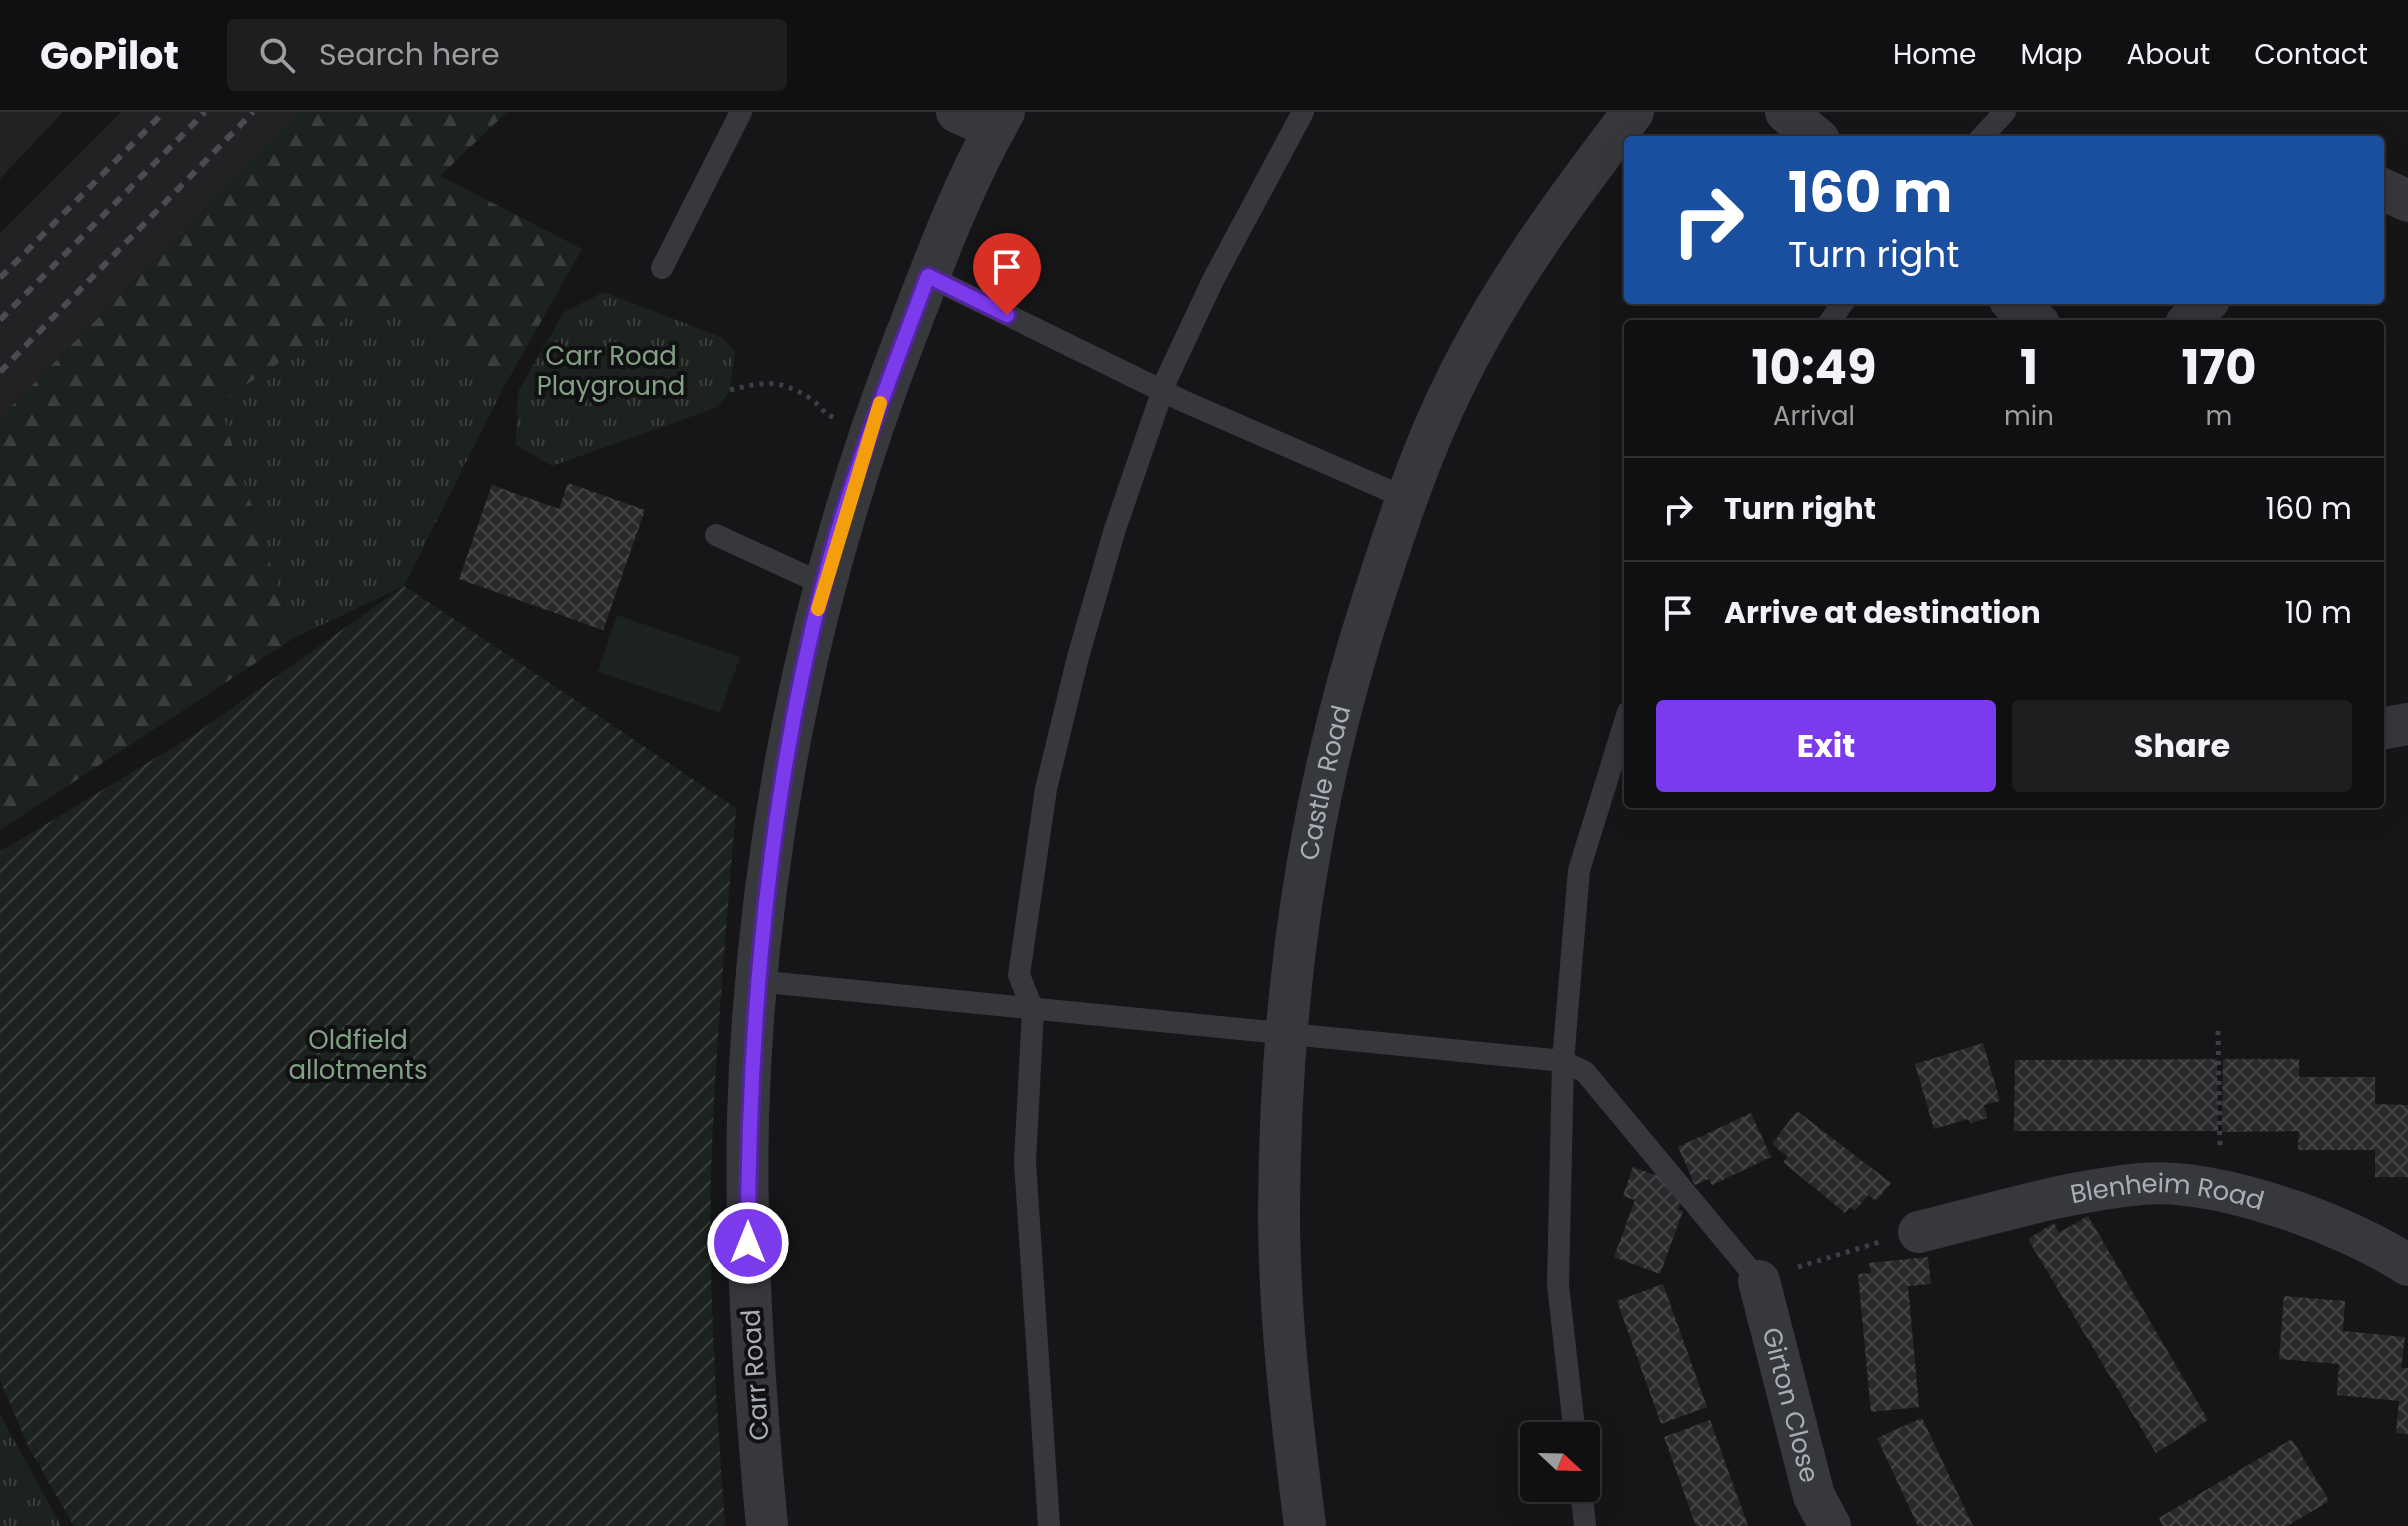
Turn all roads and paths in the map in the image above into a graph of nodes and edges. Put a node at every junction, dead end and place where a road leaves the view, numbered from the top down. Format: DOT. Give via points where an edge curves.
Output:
graph roads {
  1 [pos="741,112"];
  2 [pos="957,112"];
  3 [pos="1303,112"];
  4 [pos="1633,112"];
  5 [pos="1786,112"];
  6 [pos="2005,112"];
  7 [pos="1000,120"];
  8 [pos="1814,136"];
  9 [pos="1983,136"];
  10 [pos="2384,190"];
  11 [pos="2408,201"];
  12 [pos="662,268"];
  13 [pos="928,276"];
  14 [pos="2015,304"];
  15 [pos="2205,304"];
  16 [pos="2034,320"];
  17 [pos="2190,320"];
  18 [pos="730,390"];
  19 [pos="1163,392"];
  20 [pos="869,432"];
  21 [pos="1406,498"];
  22 [pos="716,535"];
  23 [pos="823,584"];
  24 [pos="2408,724"];
  25 [pos="1624,725"];
  26 [pos="2384,728"];
  27 [pos="756,981"];
  28 [pos="1033,1010"];
  29 [pos="2218,1031"];
  30 [pos="1285,1034"];
  31 [pos="1563,1061"];
  32 [pos="2221,1192"];
  33 [pos="1919,1232"];
  34 [pos="2408,1265"];
  35 [pos="1759,1281"];
  36 [pos="1573,1422"];
  37 [pos="1582,1502"];
  38 [pos="767,1526"];
  39 [pos="1049,1526"];
  40 [pos="1305,1526"];
  41 [pos="1585,1526"];
  42 [pos="1830,1526"];
  1 -- 12 [label="lane"];
  2 -- 7 [label="street"];
  3 -- 19 [label="lane" via="1213,280"];
  4 -- 21 [label="street, Castle Road" via="1525,260 1456,381"];
  5 -- 8 [label="street"];
  6 -- 9 [label="lane"];
  7 -- 13 [label="street, Carr Road"];
  10 -- 11 [label="street"];
  13 -- 19 [label="lane"];
  13 -- 20 [label="street, Carr Road"];
  14 -- 16 [label="street"];
  15 -- 17 [label="street"];
  18 -- 20 [label="path" via="768,381 813,400 823,414"];
  19 -- 21 [label="lane"];
  19 -- 28 [label="lane" via="1115,529 1046,789 1019,975"];
  20 -- 23 [label="street, Carr Road"];
  21 -- 30 [label="street, Castle Road" via="1357,649 1322,781 1298,911"];
  22 -- 23 [label="lane"];
  23 -- 27 [label="street, Carr Road" via="794,714"];
  24 -- 26 [label="street"];
  25 -- 31 [label="lane" via="1579,870"];
  27 -- 28 [label="lane"];
  27 -- 38 [label="street, Carr Road" via="748,1243"];
  28 -- 30 [label="lane"];
  28 -- 39 [label="lane" via="1025,1162"];
  29 -- 32 [label="path"];
  30 -- 31 [label="lane"];
  30 -- 40 [label="street, Castle Road" via="1279,1215 1290,1405"];
  31 -- 35 [label="lane" via="1585,1072"];
  31 -- 36 [label="lane" via="1558,1285"];
  32 -- 33 [label="street, Blenheim Road" via="2144,1184 2086,1192"];
  32 -- 34 [label="street, Blenheim Road" via="2267,1201"];
  33 -- 35 [label="path"];
  35 -- 42 [label="street, Girton Close" via="1814,1496"];
  37 -- 41 [label="lane"];
}
